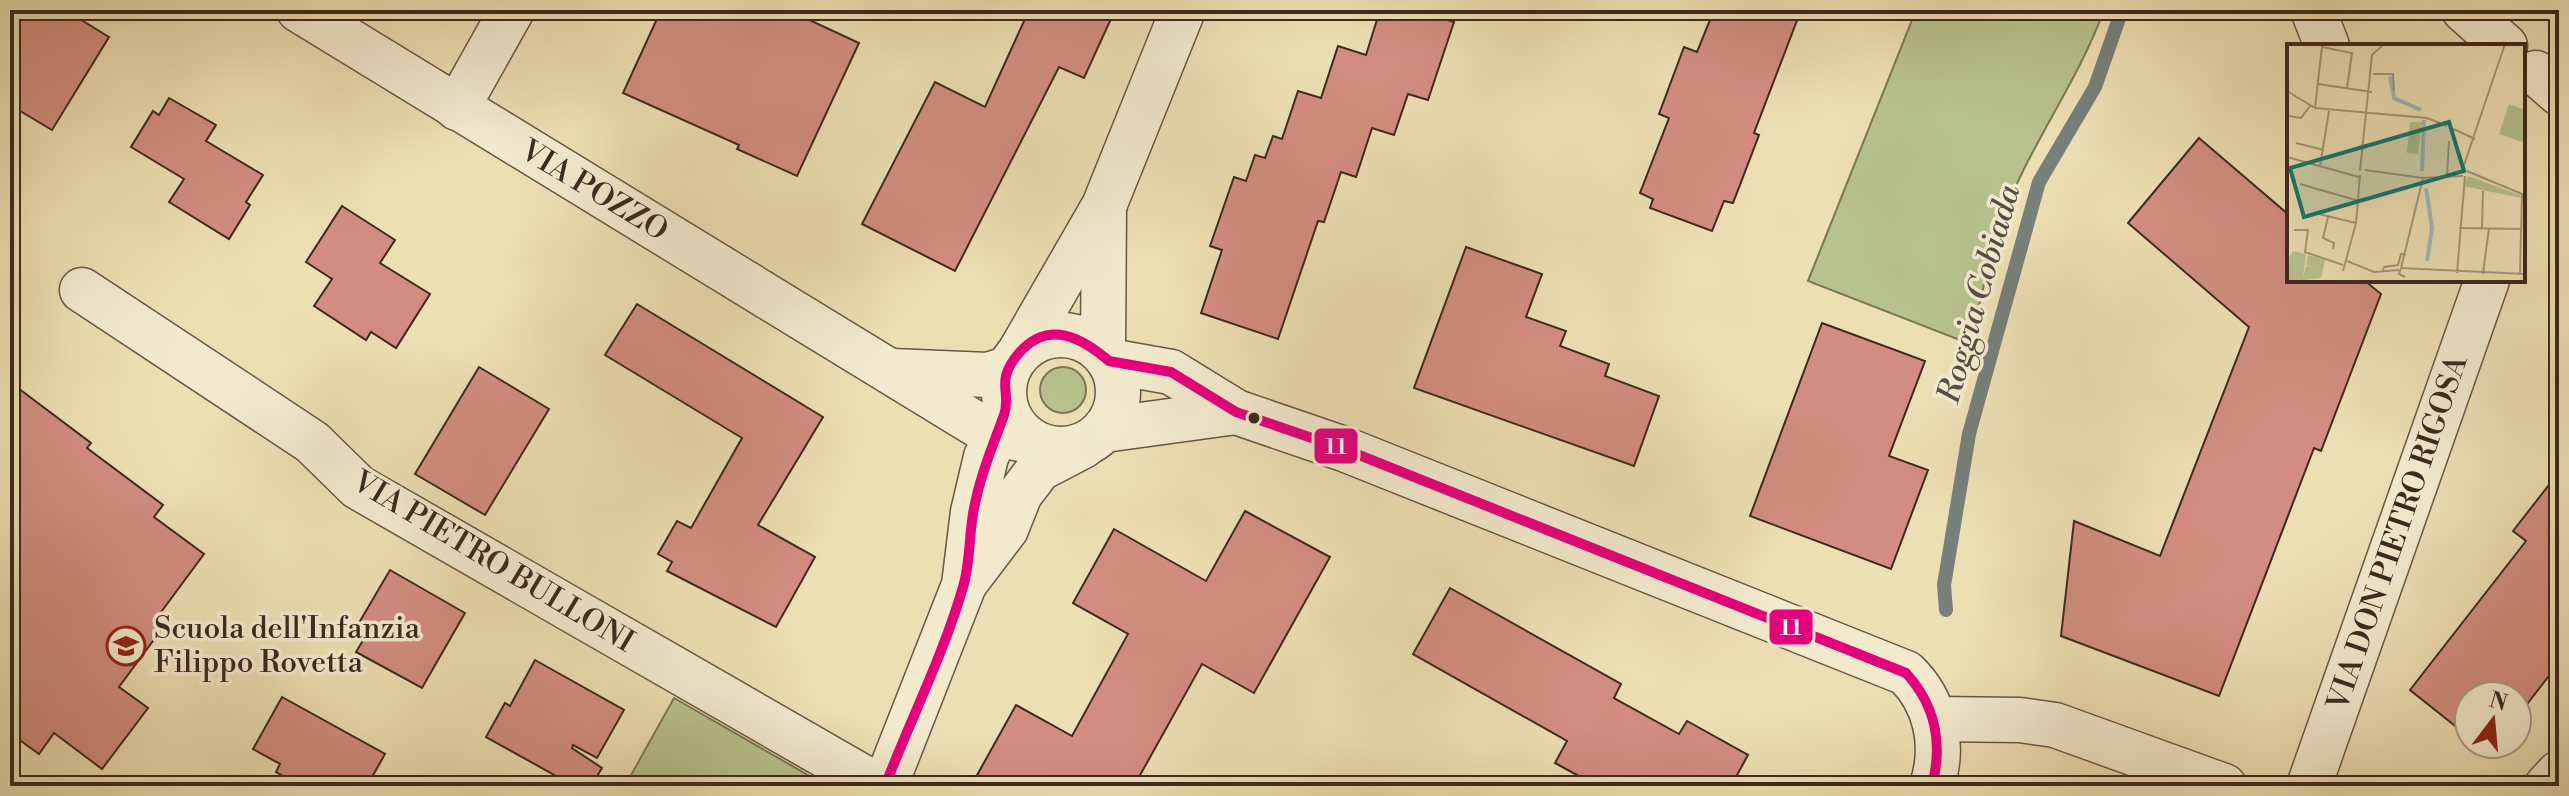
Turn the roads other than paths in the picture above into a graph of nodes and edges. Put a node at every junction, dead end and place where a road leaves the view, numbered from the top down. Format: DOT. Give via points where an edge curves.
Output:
graph roads {
  1 [pos="299,10"];
  2 [pos="512,10"];
  3 [pos="1183,10"];
  4 [pos="2313,10"];
  5 [pos="2464,10"];
  6 [pos="2326,44"];
  7 [pos="2503,44"];
  8 [pos="457,108"];
  9 [pos="1104,206"];
  10 [pos="2486,282"];
  11 [pos="82,290"];
  12 [pos="1106,356"];
  13 [pos="890,370"];
  14 [pos="1011,401"];
  15 [pos="1236,412"];
  16 [pos="1095,437"];
  17 [pos="964,585"];
  18 [pos="1935,719"];
  19 [pos="2559,773"];
  20 [pos="2559,784"];
  21 [pos="878,786"];
  22 [pos="885,786"];
  23 [pos="1932,786"];
  24 [pos="2224,786"];
  25 [pos="2309,786"];
  26 [pos="2550,786"];
  1 -- 8 [label="street, VIA POZZO"];
  2 -- 8 [label="street"];
  3 -- 9 [label="street"];
  4 -- 6 [label="street"];
  5 -- 7 [label="street"];
  8 -- 13 [label="street, VIA POZZO"];
  9 -- 12 [label="street"];
  9 -- 14 [label="street"];
  10 -- 25 [label="street, VIA DON PIETRO RIGOSA"];
  11 -- 21 [label="street, VIA PIETRO BULLONI" via="312,442 358,487"];
  12 -- 14 [label="street" via="1084,339 1062,334 1040,338"];
  12 -- 15 [label="street" via="1171,372"];
  12 -- 16 [label="street" via="1117,378 1118,396 1114,414"];
  13 -- 14 [label="street, VIA POZZO"];
  13 -- 14 [label="street, VIA POZZO" via="988,375"];
  14 -- 16 [label="street" via="1049,448 1068,449"];
  14 -- 17 [label="street" via="973,512"];
  15 -- 16 [label="street"];
  15 -- 18 [label="street" via="1344,449 1906,673 1920,687"];
  16 -- 17 [label="street" via="1039,469 1020,494 1006,529"];
  17 -- 22 [label="street"];
  18 -- 23 [label="street"];
  18 -- 24 [label="street" via="2055,725"];
  19 -- 26 [label="street"];
  20 -- 26 [label="street"];
}
